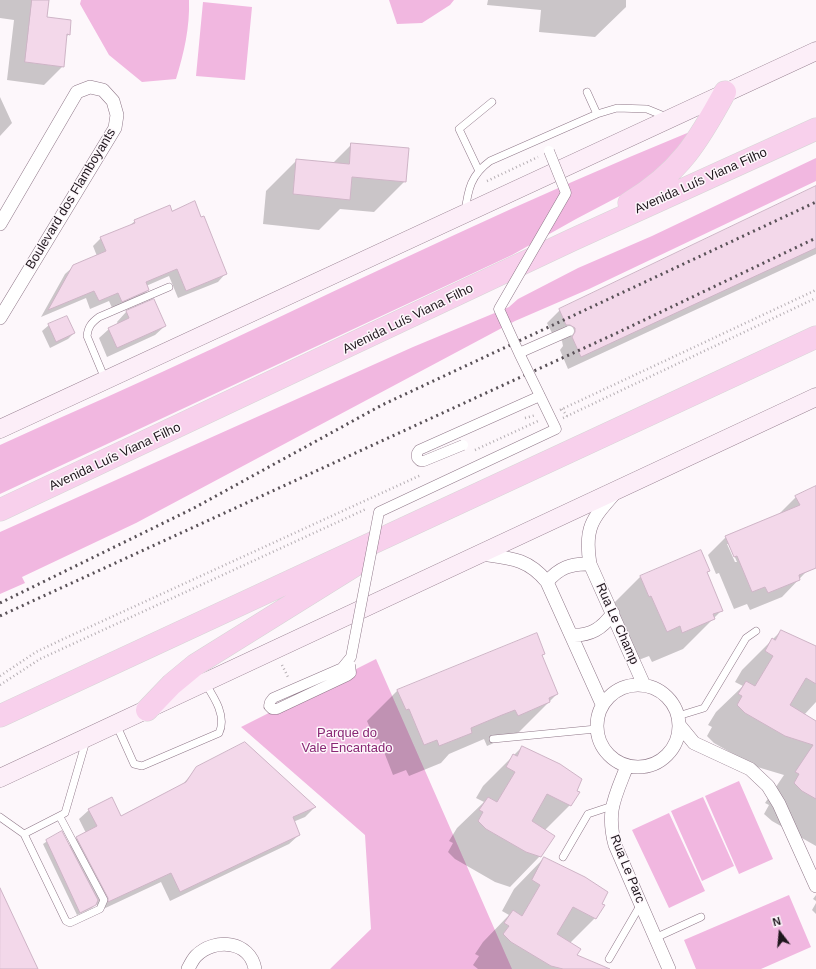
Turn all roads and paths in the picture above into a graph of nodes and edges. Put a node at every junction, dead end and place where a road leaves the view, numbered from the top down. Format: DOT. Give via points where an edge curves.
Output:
graph roads {
  1 [pos="816,51"];
  2 [pos="587,92"];
  3 [pos="725,92"];
  4 [pos="492,102"];
  5 [pos="597,114"];
  6 [pos="669,118"];
  7 [pos="816,129"];
  8 [pos="549,151"];
  9 [pos="524,163"];
  10 [pos="478,169"];
  11 [pos="484,183"];
  12 [pos="464,213"];
  13 [pos="0,224"];
  14 [pos="572,240"];
  15 [pos="169,287"];
  16 [pos="816,290"];
  17 [pos="0,318"];
  18 [pos="569,331"];
  19 [pos="816,338"];
  20 [pos="519,353"];
  21 [pos="105,379"];
  22 [pos="540,396"];
  23 [pos="816,397"];
  24 [pos="563,409"];
  25 [pos="557,411"];
  26 [pos="538,415"];
  27 [pos="567,416"];
  28 [pos="543,418"];
  29 [pos="519,421"];
  30 [pos="0,429"];
  31 [pos="463,444"];
  32 [pos="472,452"];
  33 [pos="422,475"];
  34 [pos="616,491"];
  35 [pos="452,506"];
  36 [pos="0,510"];
  37 [pos="480,554"];
  38 [pos="590,564"];
  39 [pos="547,582"];
  40 [pos="613,613"];
  41 [pos="756,630"];
  42 [pos="571,635"];
  43 [pos="350,665"];
  44 [pos="0,676"];
  45 [pos="205,683"];
  46 [pos="644,685"];
  47 [pos="602,704"];
  48 [pos="147,710"];
  49 [pos="0,716"];
  50 [pos="679,721"];
  51 [pos="116,724"];
  52 [pos="596,729"];
  53 [pos="87,738"];
  54 [pos="493,739"];
  55 [pos="628,766"];
  56 [pos="0,778"];
  57 [pos="612,806"];
  58 [pos="0,817"];
  59 [pos="60,817"];
  60 [pos="24,834"];
  61 [pos="563,857"];
  62 [pos="816,886"];
  63 [pos="641,904"];
  64 [pos="701,917"];
  65 [pos="655,938"];
  66 [pos="609,959"];
  67 [pos="188,969"];
  68 [pos="255,969"];
  69 [pos="669,969"];
  1 -- 3 [label="main road"];
  2 -- 5 [label="lane"];
  3 -- 6 [label="main road"];
  3 -- 14 [label="highway" via="704,133 674,169 655,185"];
  4 -- 10 [label="lane" via="459,129"];
  5 -- 6 [label="lane" via="617,108 633,108 659,112"];
  5 -- 10 [label="lane" via="490,161"];
  6 -- 12 [label="main road"];
  7 -- 14 [label="highway, Avenida Luís Viana Filho"];
  8 -- 20 [label="street, bridge" via="566,193 499,309"];
  9 -- 11 [label="path"];
  10 -- 12 [label="lane" via="469,189"];
  12 -- 21 [label="main road"];
  13 -- 17 [label="street, Boulevard dos Flamboyants" via="77,92 90,87 103,90 113,101 117,115 115,128"];
  14 -- 36 [label="highway, Avenida Luís Viana Filho"];
  15 -- 21 [label="lane" via="92,323 87,336"];
  16 -- 24 [label="path"];
  18 -- 20 [label="street, bridge"];
  19 -- 35 [label="highway"];
  20 -- 22 [label="street, bridge"];
  21 -- 30 [label="main road"];
  22 -- 31 [label="street, bridge" via="420,450 417,458 424,461"];
  22 -- 43 [label="street, bridge" via="556,429 380,512 351,658 342,668 273,698 269,706 277,709 348,676 351,673"];
  23 -- 34 [label="main road"];
  24 -- 25 [label="path"];
  24 -- 27 [label="path"];
  26 -- 29 [label="path"];
  28 -- 32 [label="path"];
  33 -- 44 [label="path" via="59,641 36,652"];
  34 -- 37 [label="main road"];
  34 -- 38 [label="street" via="593,520 588,536"];
  35 -- 48 [label="highway" via="195,664"];
  35 -- 49 [label="highway"];
  37 -- 39 [label="street" via="519,560 535,569"];
  37 -- 45 [label="main road"];
  38 -- 39 [label="street" via="570,565 561,569"];
  38 -- 40 [label="street, Rua Le Champ"];
  39 -- 42 [label="street"];
  40 -- 42 [label="street" via="606,623 595,631"];
  40 -- 46 [label="street, Rua Le Champ"];
  41 -- 50 [label="lane" via="746,638 704,708"];
  42 -- 47 [label="street"];
  45 -- 48 [label="main road"];
  45 -- 51 [label="lane" via="219,709 222,724 219,732 138,766 134,764"];
  46 -- 47 [label="street" via="625,686"];
  46 -- 50 [label="street" via="658,689 670,699"];
  47 -- 52 [label="street" via="597,716"];
  48 -- 51 [label="main road"];
  50 -- 55 [label="street" via="678,738 663,759 640,768"];
  50 -- 62 [label="street" via="694,743 750,769 768,786 779,804"];
  51 -- 53 [label="main road"];
  52 -- 54 [label="lane"];
  52 -- 55 [label="street" via="599,742 606,753"];
  53 -- 56 [label="main road"];
  53 -- 59 [label="lane" via="68,809"];
  55 -- 57 [label="street, Rua Le Parc"];
  57 -- 61 [label="lane" via="588,814"];
  57 -- 63 [label="street, Rua Le Parc" via="610,820 615,844"];
  58 -- 60 [label="lane"];
  59 -- 60 [label="lane"];
  59 -- 60 [label="lane" via="104,900 100,909 70,923 66,921"];
  63 -- 65 [label="street, Rua Le Parc"];
  63 -- 66 [label="lane"];
  64 -- 65 [label="lane"];
  65 -- 69 [label="street, Rua Le Parc"];
  67 -- 68 [label="street" via="196,956 208,948 222,944 235,945 246,952"];
}
